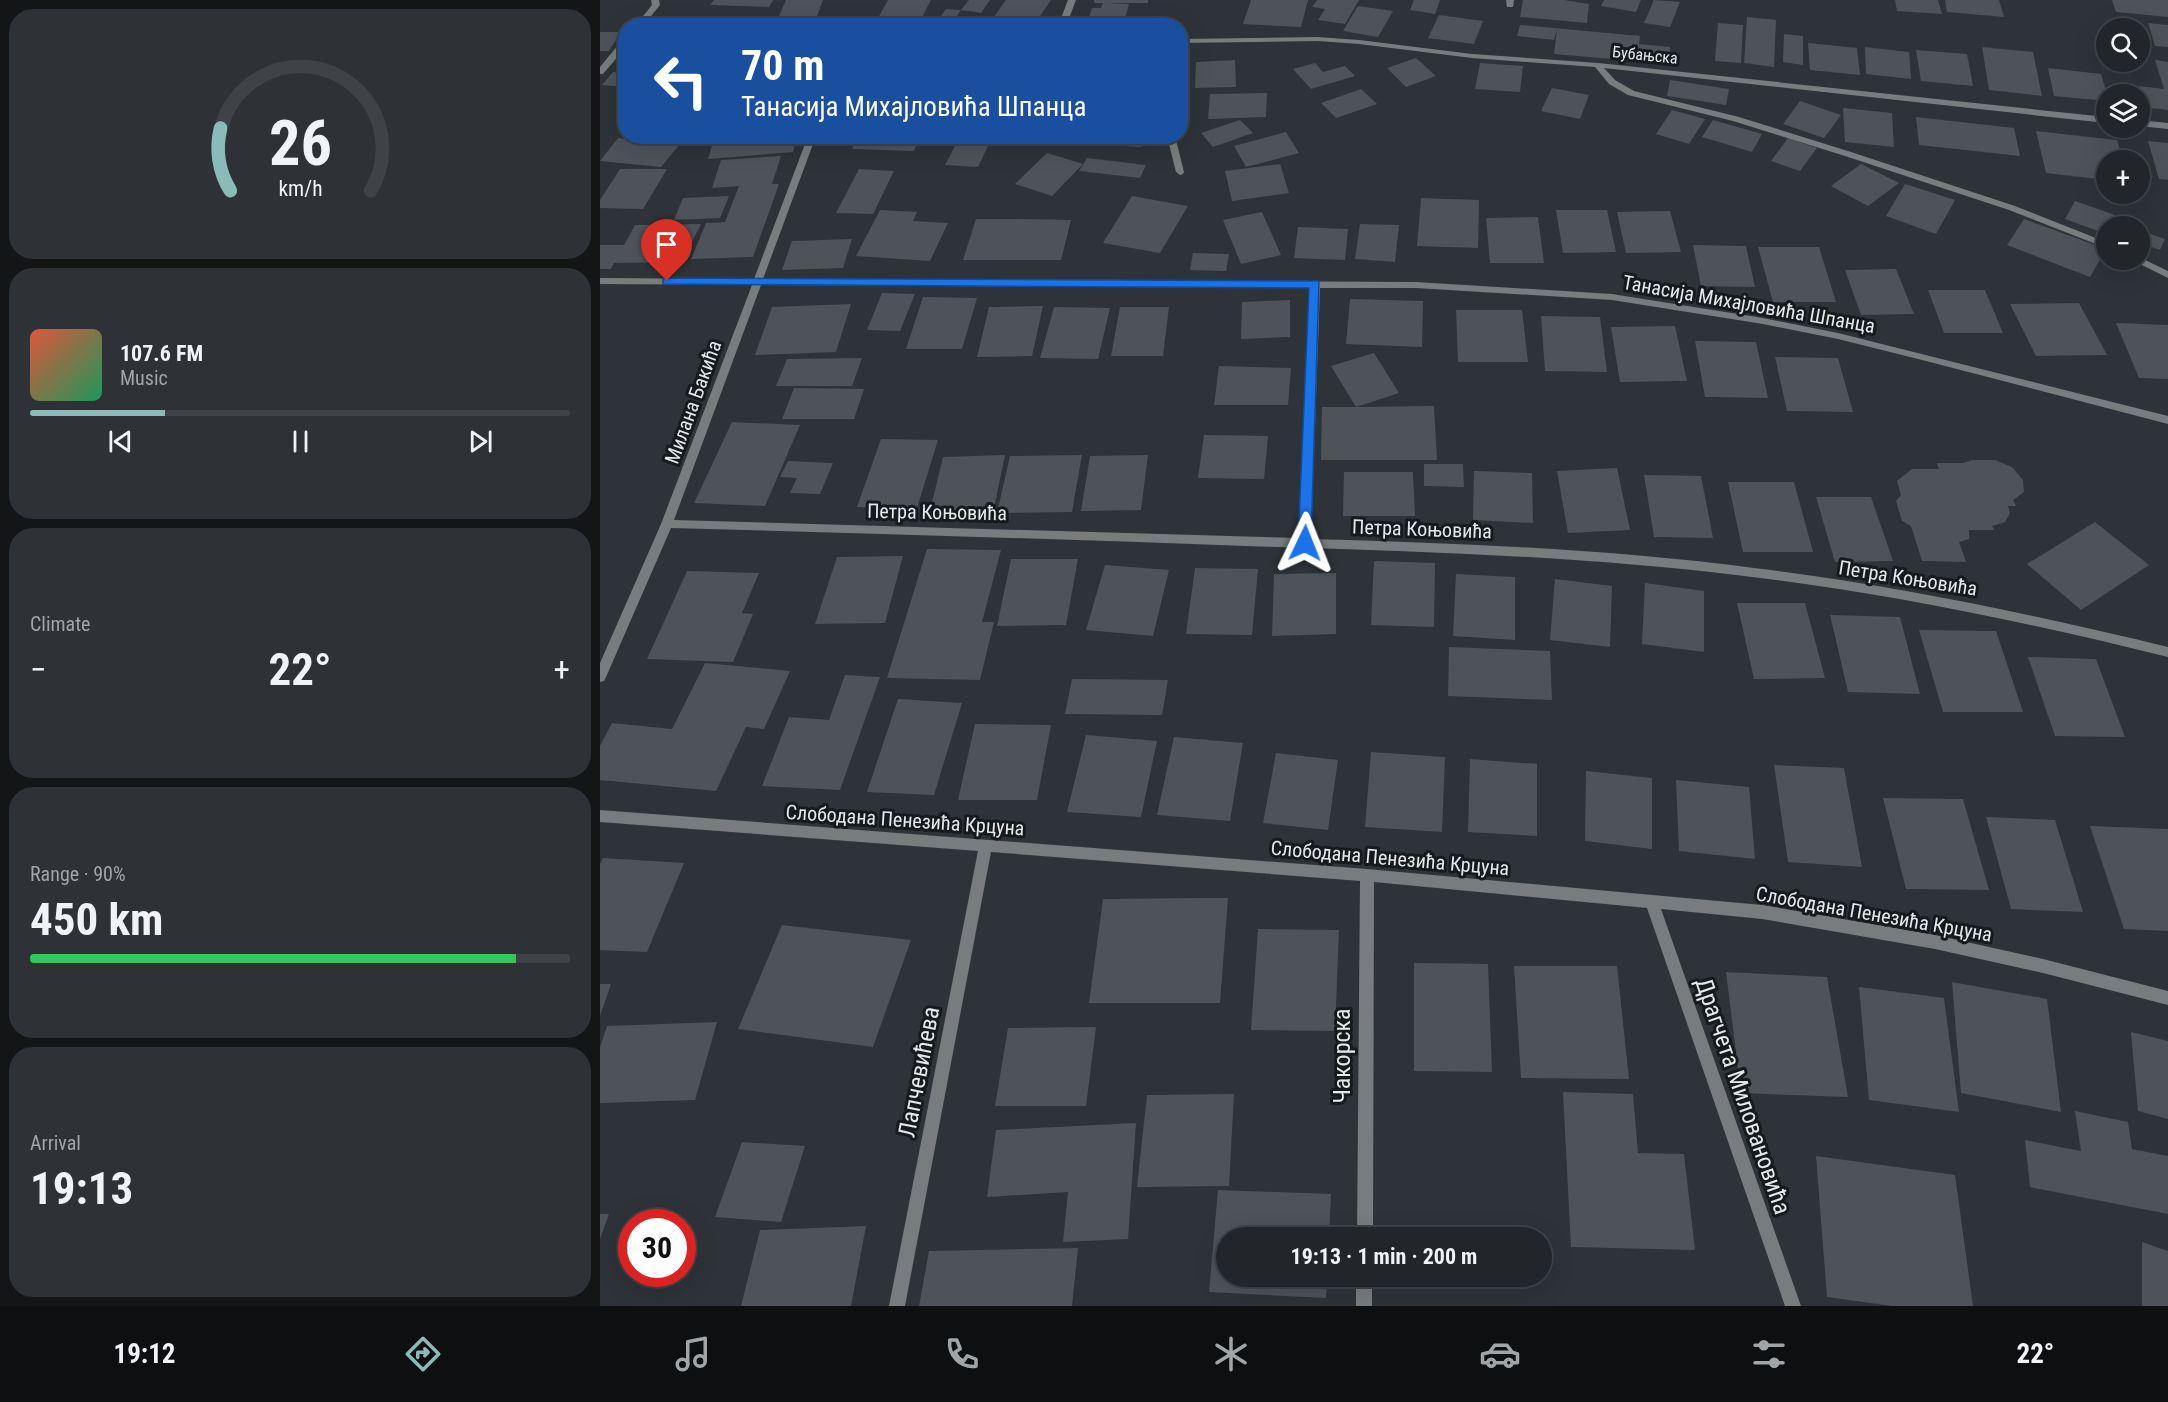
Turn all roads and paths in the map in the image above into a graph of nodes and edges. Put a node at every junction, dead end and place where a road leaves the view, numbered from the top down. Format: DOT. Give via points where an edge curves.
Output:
graph roads {
  1 [pos="1072,0"];
  2 [pos="656,3"];
  3 [pos="645,18"];
  4 [pos="1065,18"];
  5 [pos="1188,41"];
  6 [pos="618,52"];
  7 [pos="1598,65"];
  8 [pos="600,72"];
  9 [pos="2096,119"];
  10 [pos="2150,124"];
  11 [pos="2168,126"];
  12 [pos="809,144"];
  13 [pos="1173,144"];
  14 [pos="1180,172"];
  15 [pos="2096,241"];
  16 [pos="2150,266"];
  17 [pos="2168,275"];
  18 [pos="600,281"];
  19 [pos="756,282"];
  20 [pos="1315,284"];
  21 [pos="2168,420"];
  22 [pos="667,524"];
  23 [pos="1305,543"];
  24 [pos="2168,652"];
  25 [pos="600,677"];
  26 [pos="600,816"];
  27 [pos="986,846"];
  28 [pos="1367,875"];
  29 [pos="1651,901"];
  30 [pos="2168,998"];
  31 [pos="1365,1227"];
  32 [pos="1365,1287"];
  33 [pos="897,1306"];
  34 [pos="1364,1306"];
  35 [pos="1793,1306"];
  1 -- 4 [label="street"];
  2 -- 3 [label="street"];
  5 -- 7 [label="street, Бубањска" via="1318,39 1472,57"];
  6 -- 8 [label="street"];
  7 -- 9 [label="street, Бубањска"];
  7 -- 15 [label="street" via="1606,78 1631,93 1736,119 1848,154 2012,208"];
  10 -- 11 [label="street"];
  12 -- 19 [label="street, Милана Бакића"];
  13 -- 14 [label="street"];
  16 -- 17 [label="street"];
  18 -- 19 [label="street, Танасија Михајловића Шпанца"];
  19 -- 20 [label="street, Танасија Михајловића Шпанца"];
  19 -- 22 [label="street, Милана Бакића"];
  20 -- 21 [label="street, Танасија Михајловића Шпанца" via="1503,290 1612,297 1673,306 1838,336"];
  20 -- 23 [label="street"];
  22 -- 23 [label="street, Петра Коњовића"];
  22 -- 25 [label="street, Милана Бакића"];
  23 -- 24 [label="street, Петра Коњовића" via="1513,550 1708,567 1954,603"];
  26 -- 27 [label="street, Слободана Пенезића Крцуна"];
  27 -- 28 [label="street, Слободана Пенезића Крцуна"];
  27 -- 33 [label="street, Лапчевићева"];
  28 -- 29 [label="street, Слободана Пенезића Крцуна"];
  28 -- 31 [label="street, Чакорска"];
  29 -- 30 [label="street, Слободана Пенезића Крцуна" via="1762,912 1935,942"];
  29 -- 35 [label="street, Драгчета Миловановића"];
  32 -- 34 [label="street"];
}
